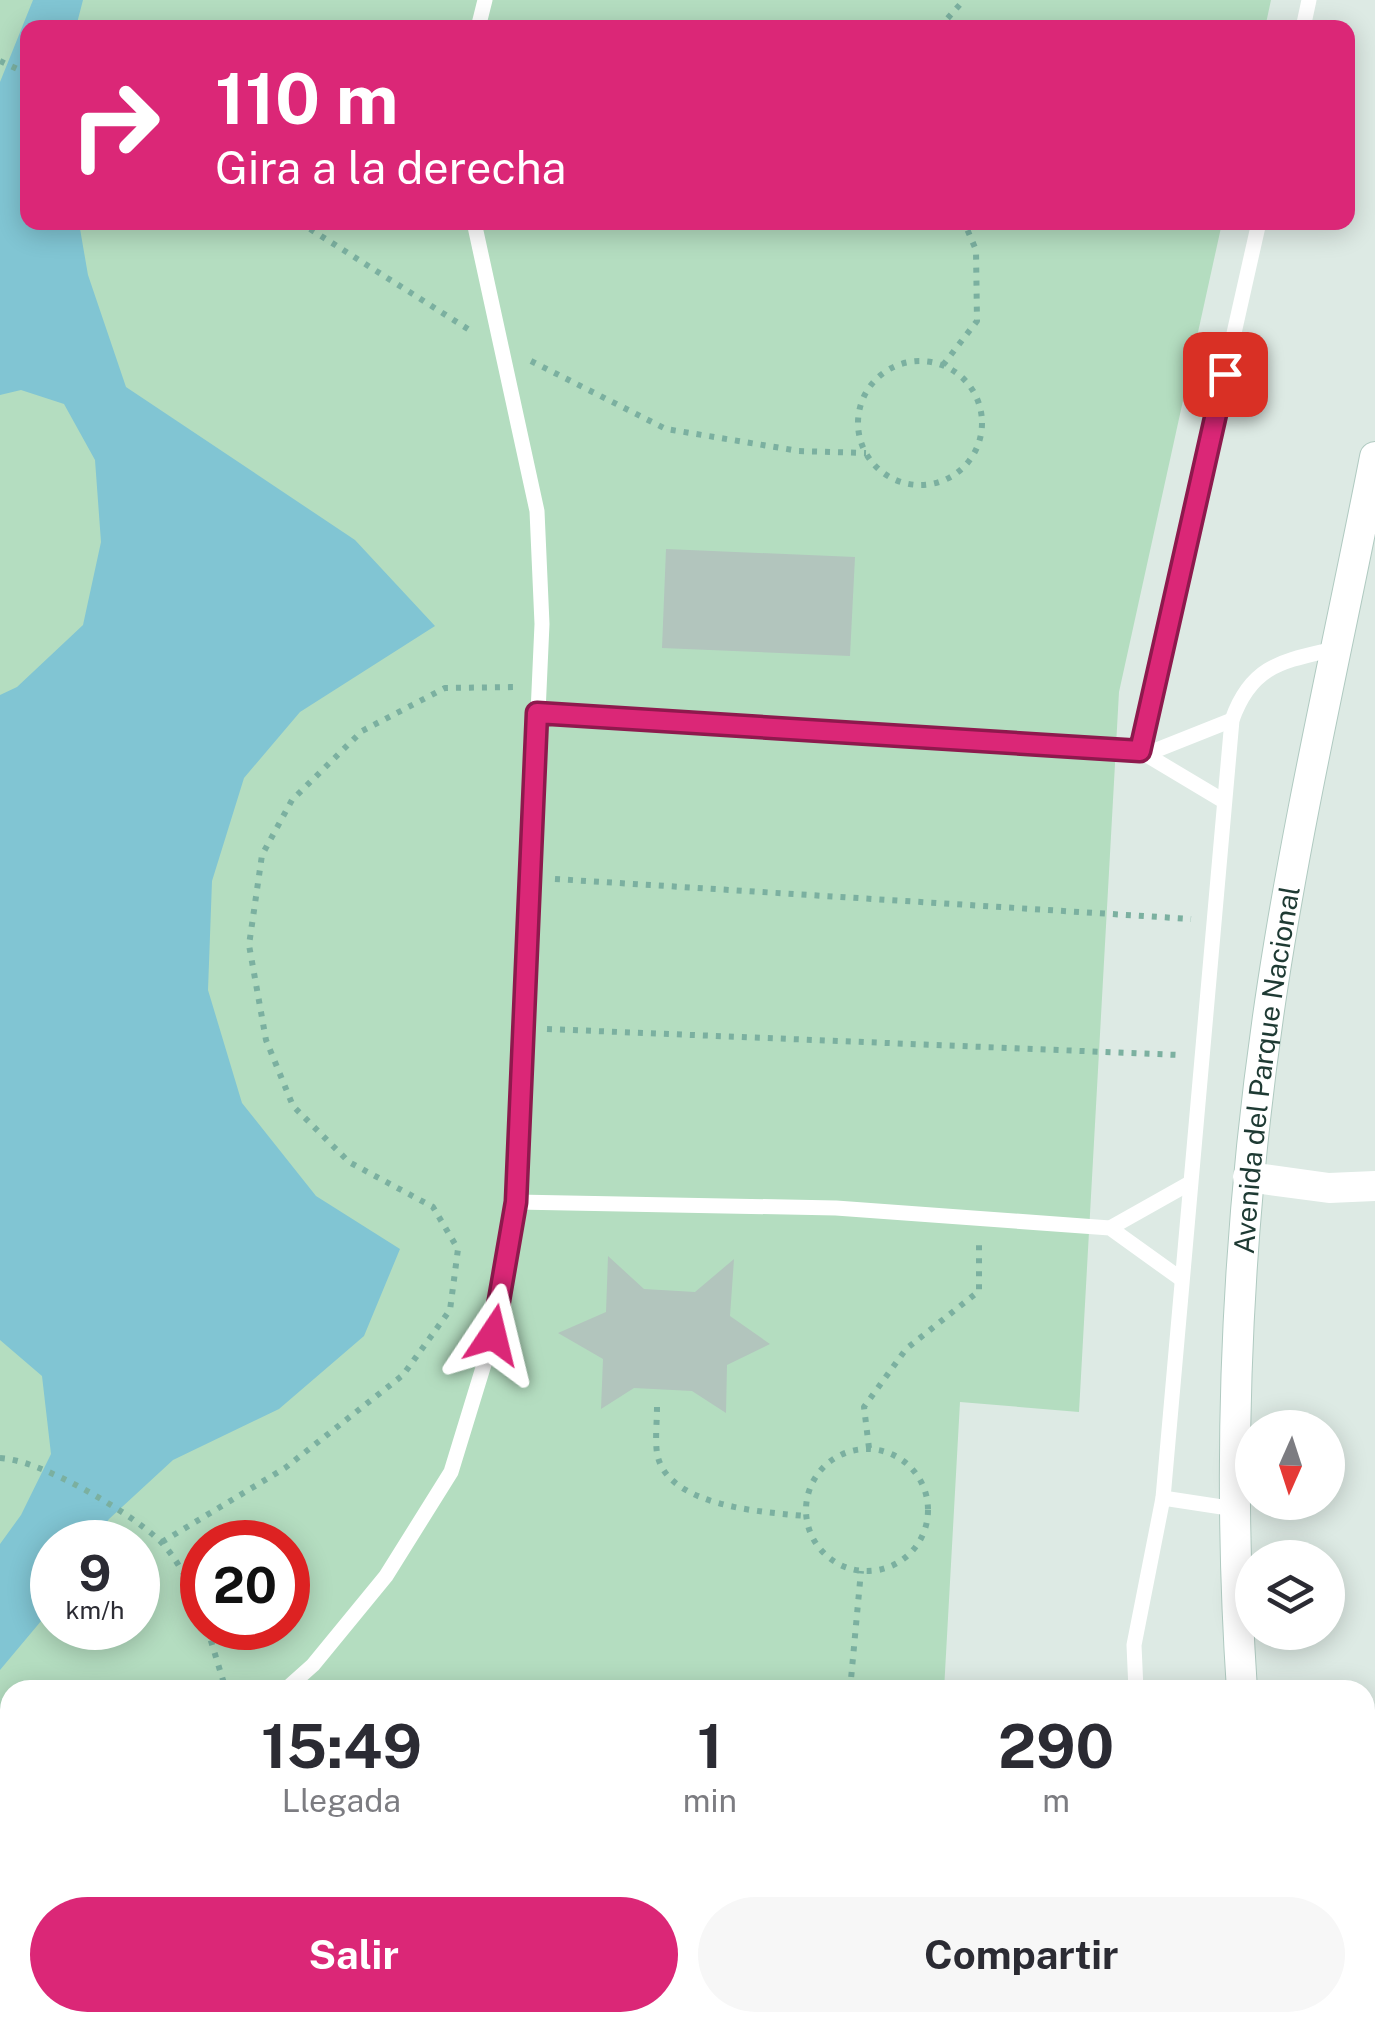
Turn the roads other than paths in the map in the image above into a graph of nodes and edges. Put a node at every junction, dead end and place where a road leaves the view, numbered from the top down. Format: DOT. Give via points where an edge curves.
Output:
graph roads {
  1 [pos="476,230"];
  2 [pos="1257,230"];
  3 [pos="1375,457"];
  4 [pos="1338,648"];
  5 [pos="537,713"];
  6 [pos="1232,720"];
  7 [pos="1145,752"];
  8 [pos="1222,800"];
  9 [pos="1248,1177"];
  10 [pos="1190,1183"];
  11 [pos="1375,1186"];
  12 [pos="516,1202"];
  13 [pos="1110,1228"];
  14 [pos="1181,1279"];
  15 [pos="1235,1410"];
  16 [pos="1163,1498"];
  17 [pos="1235,1509"];
  18 [pos="1235,1520"];
  19 [pos="296,1680"];
  20 [pos="1136,1680"];
  21 [pos="1242,1680"];
  1 -- 5 [label="lane" via="537,511"];
  2 -- 7 [label="lane"];
  3 -- 4 [label="street, Avenida del Parque Nacional"];
  4 -- 6 [label="lane" via="1276,663 1254,678"];
  4 -- 9 [label="street, Avenida del Parque Nacional" via="1273,980"];
  5 -- 7 [label="lane"];
  5 -- 12 [label="lane"];
  6 -- 7 [label="lane"];
  6 -- 8 [label="lane"];
  7 -- 8 [label="lane"];
  8 -- 10 [label="lane"];
  9 -- 11 [label="street" via="1329,1188"];
  9 -- 15 [label="street, Avenida del Parque Nacional"];
  10 -- 13 [label="lane"];
  10 -- 14 [label="lane"];
  12 -- 13 [label="lane" via="836,1208"];
  12 -- 19 [label="lane" via="493,1335 450,1472 386,1576"];
  13 -- 14 [label="lane"];
  14 -- 16 [label="lane"];
  16 -- 17 [label="lane"];
  16 -- 20 [label="lane" via="1134,1645"];
  18 -- 21 [label="street, Avenida del Parque Nacional"];
}
